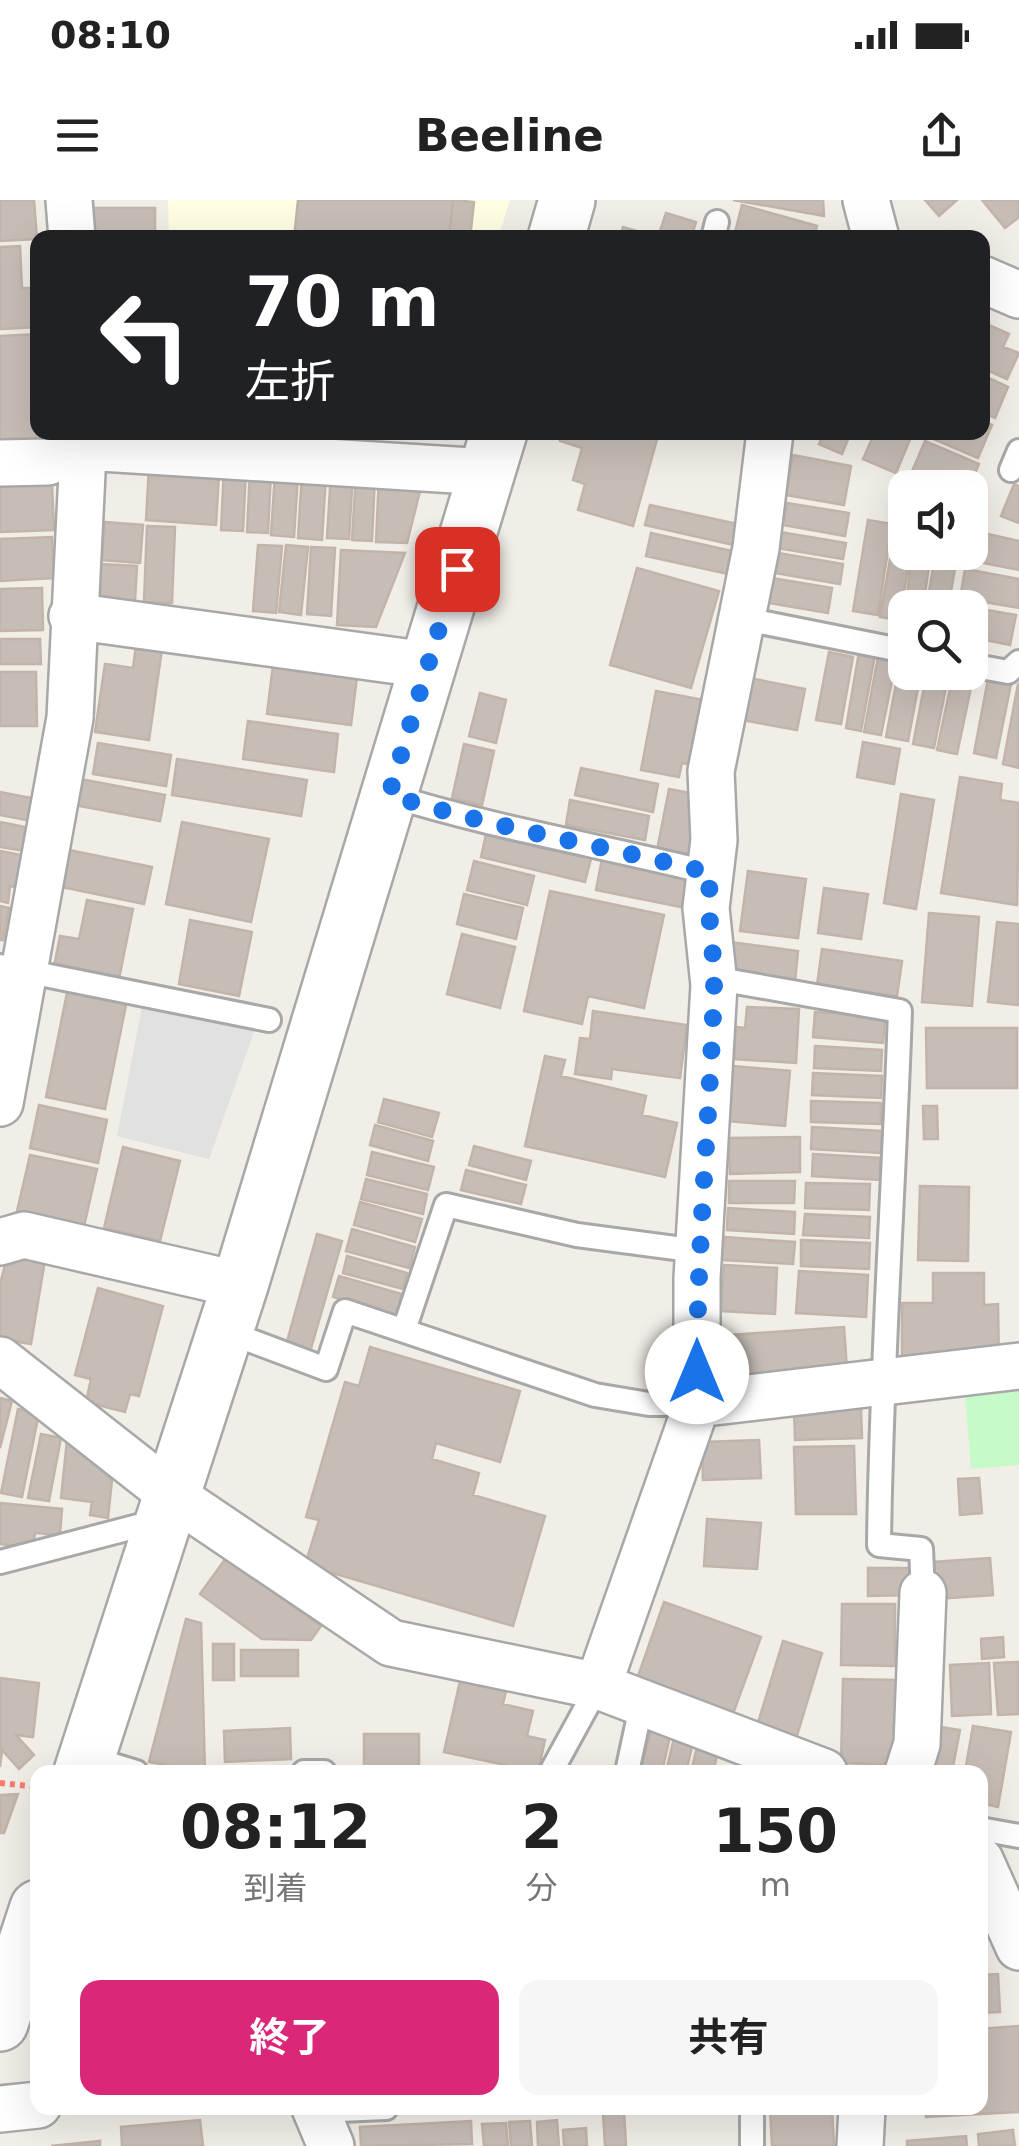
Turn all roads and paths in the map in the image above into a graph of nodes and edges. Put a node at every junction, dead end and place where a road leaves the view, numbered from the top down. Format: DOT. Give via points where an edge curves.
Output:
graph roads {
  1 [pos="69,200"];
  2 [pos="567,200"];
  3 [pos="866,200"];
  4 [pos="71,230"];
  5 [pos="558,230"];
  6 [pos="872,230"];
  7 [pos="990,283"];
  8 [pos="1019,295"];
  9 [pos="85,440"];
  10 [pos="769,440"];
  11 [pos="493,452"];
  12 [pos="0,463"];
  13 [pos="72,616"];
  14 [pos="740,618"];
  15 [pos="888,648"];
  16 [pos="1019,662"];
  17 [pos="426,666"];
  18 [pos="988,668"];
  19 [pos="389,795"];
  20 [pos="711,873"];
  21 [pos="13,969"];
  22 [pos="713,978"];
  23 [pos="269,1020"];
  24 [pos="0,1102"];
  25 [pos="0,1242"];
  26 [pos="698,1251"];
  27 [pos="232,1308"];
  28 [pos="404,1330"];
  29 [pos="0,1360"];
  30 [pos="1019,1366"];
  31 [pos="881,1382"];
  32 [pos="696,1404"];
  33 [pos="169,1507"];
  34 [pos="0,1562"];
  35 [pos="923,1594"];
  36 [pos="598,1686"];
  37 [pos="642,1702"];
  38 [pos="103,1765"];
  39 [pos="555,1765"];
  40 [pos="629,1765"];
  41 [pos="806,1765"];
  42 [pos="910,1765"];
  43 [pos="0,1783"];
  44 [pos="30,1786"];
  45 [pos="988,1830"];
  46 [pos="1019,1836"];
  47 [pos="988,1878"];
  48 [pos="30,1932"];
  49 [pos="1019,1947"];
  50 [pos="0,2023"];
  51 [pos="30,2105"];
  52 [pos="0,2109"];
  53 [pos="351,2115"];
  54 [pos="752,2115"];
  55 [pos="862,2115"];
  56 [pos="321,2121"];
  57 [pos="752,2146"];
  58 [pos="860,2146"];
  1 -- 4 [label="street"];
  2 -- 5 [label="street"];
  3 -- 6 [label="street"];
  7 -- 8 [label="street"];
  9 -- 11 [label="street"];
  9 -- 12 [label="street" via="48,462"];
  9 -- 13 [label="street"];
  10 -- 14 [label="street"];
  11 -- 17 [label="street"];
  13 -- 17 [label="street"];
  13 -- 21 [label="street" via="70,718"];
  14 -- 15 [label="lane"];
  14 -- 20 [label="street" via="711,771"];
  16 -- 18 [label="lane" via="1008,672"];
  17 -- 19 [label="street"];
  19 -- 20 [label="lane" via="480,823"];
  19 -- 27 [label="street"];
  20 -- 22 [label="street" via="706,908"];
  21 -- 23 [label="lane"];
  21 -- 24 [label="street"];
  22 -- 26 [label="street"];
  22 -- 31 [label="lane" via="900,1011"];
  25 -- 27 [label="street" via="24,1235"];
  26 -- 28 [label="lane" via="576,1235 446,1205"];
  26 -- 32 [label="street"];
  27 -- 28 [label="lane" via="326,1369 345,1311"];
  27 -- 33 [label="street"];
  28 -- 32 [label="lane" via="596,1395"];
  29 -- 33 [label="street"];
  30 -- 31 [label="street"];
  31 -- 32 [label="street"];
  31 -- 35 [label="lane" via="879,1546 920,1549"];
  32 -- 36 [label="street"];
  33 -- 34 [label="lane"];
  33 -- 36 [label="street" via="391,1643"];
  33 -- 38 [label="street"];
  35 -- 42 [label="street" via="917,1744"];
  36 -- 37 [label="street"];
  36 -- 39 [label="lane"];
  37 -- 40 [label="lane"];
  37 -- 41 [label="street"];
  43 -- 44 [label="path"];
  45 -- 46 [label="lane"];
  47 -- 49 [label="street"];
  48 -- 50 [label="street"];
  51 -- 52 [label="street"];
  53 -- 56 [label="lane"];
  54 -- 57 [label="lane"];
  55 -- 58 [label="street"];
}
